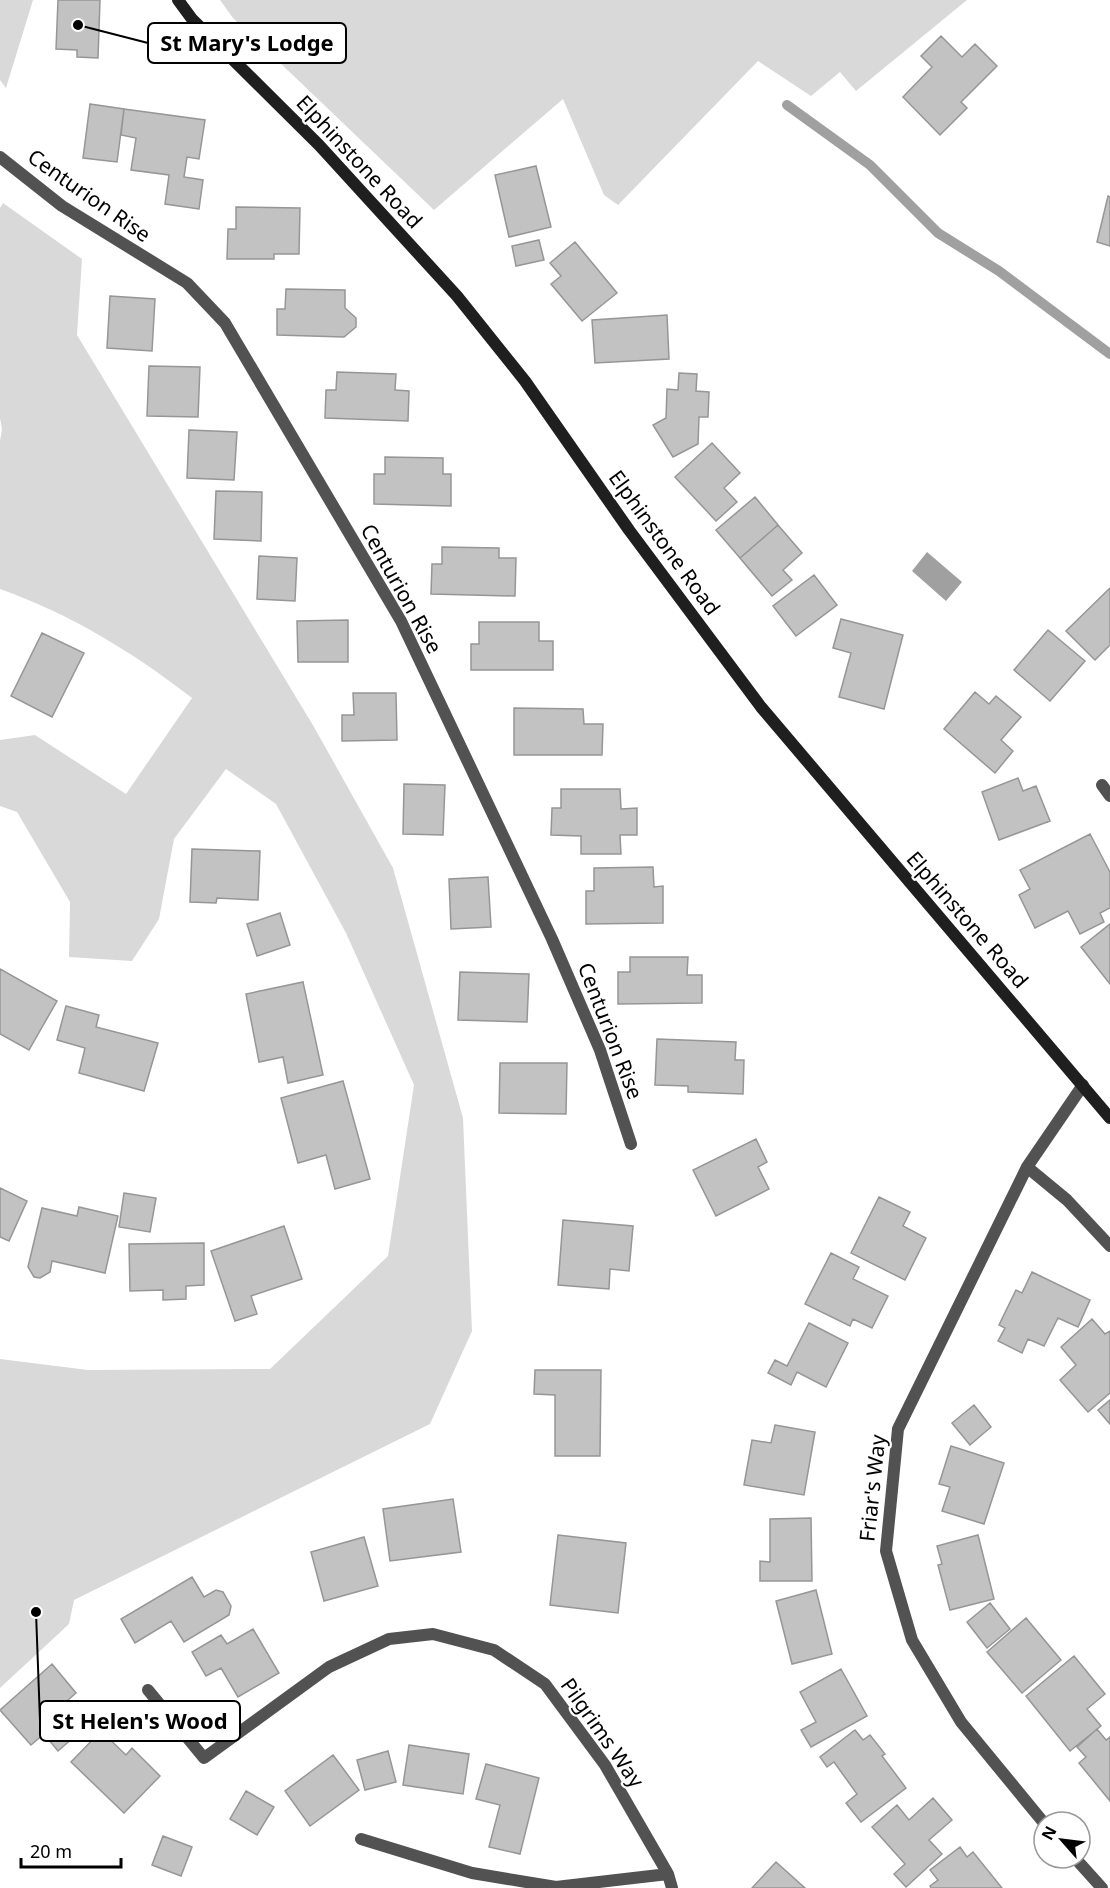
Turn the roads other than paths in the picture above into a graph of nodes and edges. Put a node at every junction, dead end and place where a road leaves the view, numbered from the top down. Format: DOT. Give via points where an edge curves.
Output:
graph roads {
  1 [pos="178,0"];
  2 [pos="0,157"];
  3 [pos="1102,785"];
  4 [pos="1110,796"];
  5 [pos="1083,1085"];
  6 [pos="1110,1118"];
  7 [pos="631,1144"];
  8 [pos="1027,1167"];
  9 [pos="1110,1246"];
  10 [pos="148,1690"];
  11 [pos="1033,1810"];
  12 [pos="361,1839"];
  13 [pos="1086,1870"];
  14 [pos="668,1874"];
  15 [pos="672,1888"];
  16 [pos="1102,1888"];
  1 -- 5 [label="street, Elphinstone Road" via="192,19 319,145 457,296 525,381 629,530 761,707"];
  2 -- 7 [label="street, Centurion Rise" via="62,206 187,283 225,323 401,621 556,949 600,1050"];
  3 -- 4 [label="street"];
  5 -- 6 [label="street, Elphinstone Road"];
  5 -- 8 [label="street, Friar's Way"];
  8 -- 9 [label="street" via="1067,1200"];
  8 -- 11 [label="street, Friar's Way" via="898,1429 886,1551 912,1640 961,1722"];
  10 -- 14 [label="street, Pilgrims Way" via="204,1758 329,1667 389,1639 433,1634 494,1650 545,1684 606,1765"];
  12 -- 14 [label="street" via="472,1873 556,1887"];
  13 -- 16 [label="street"];
  14 -- 15 [label="street, Pilgrims Way"];
}
